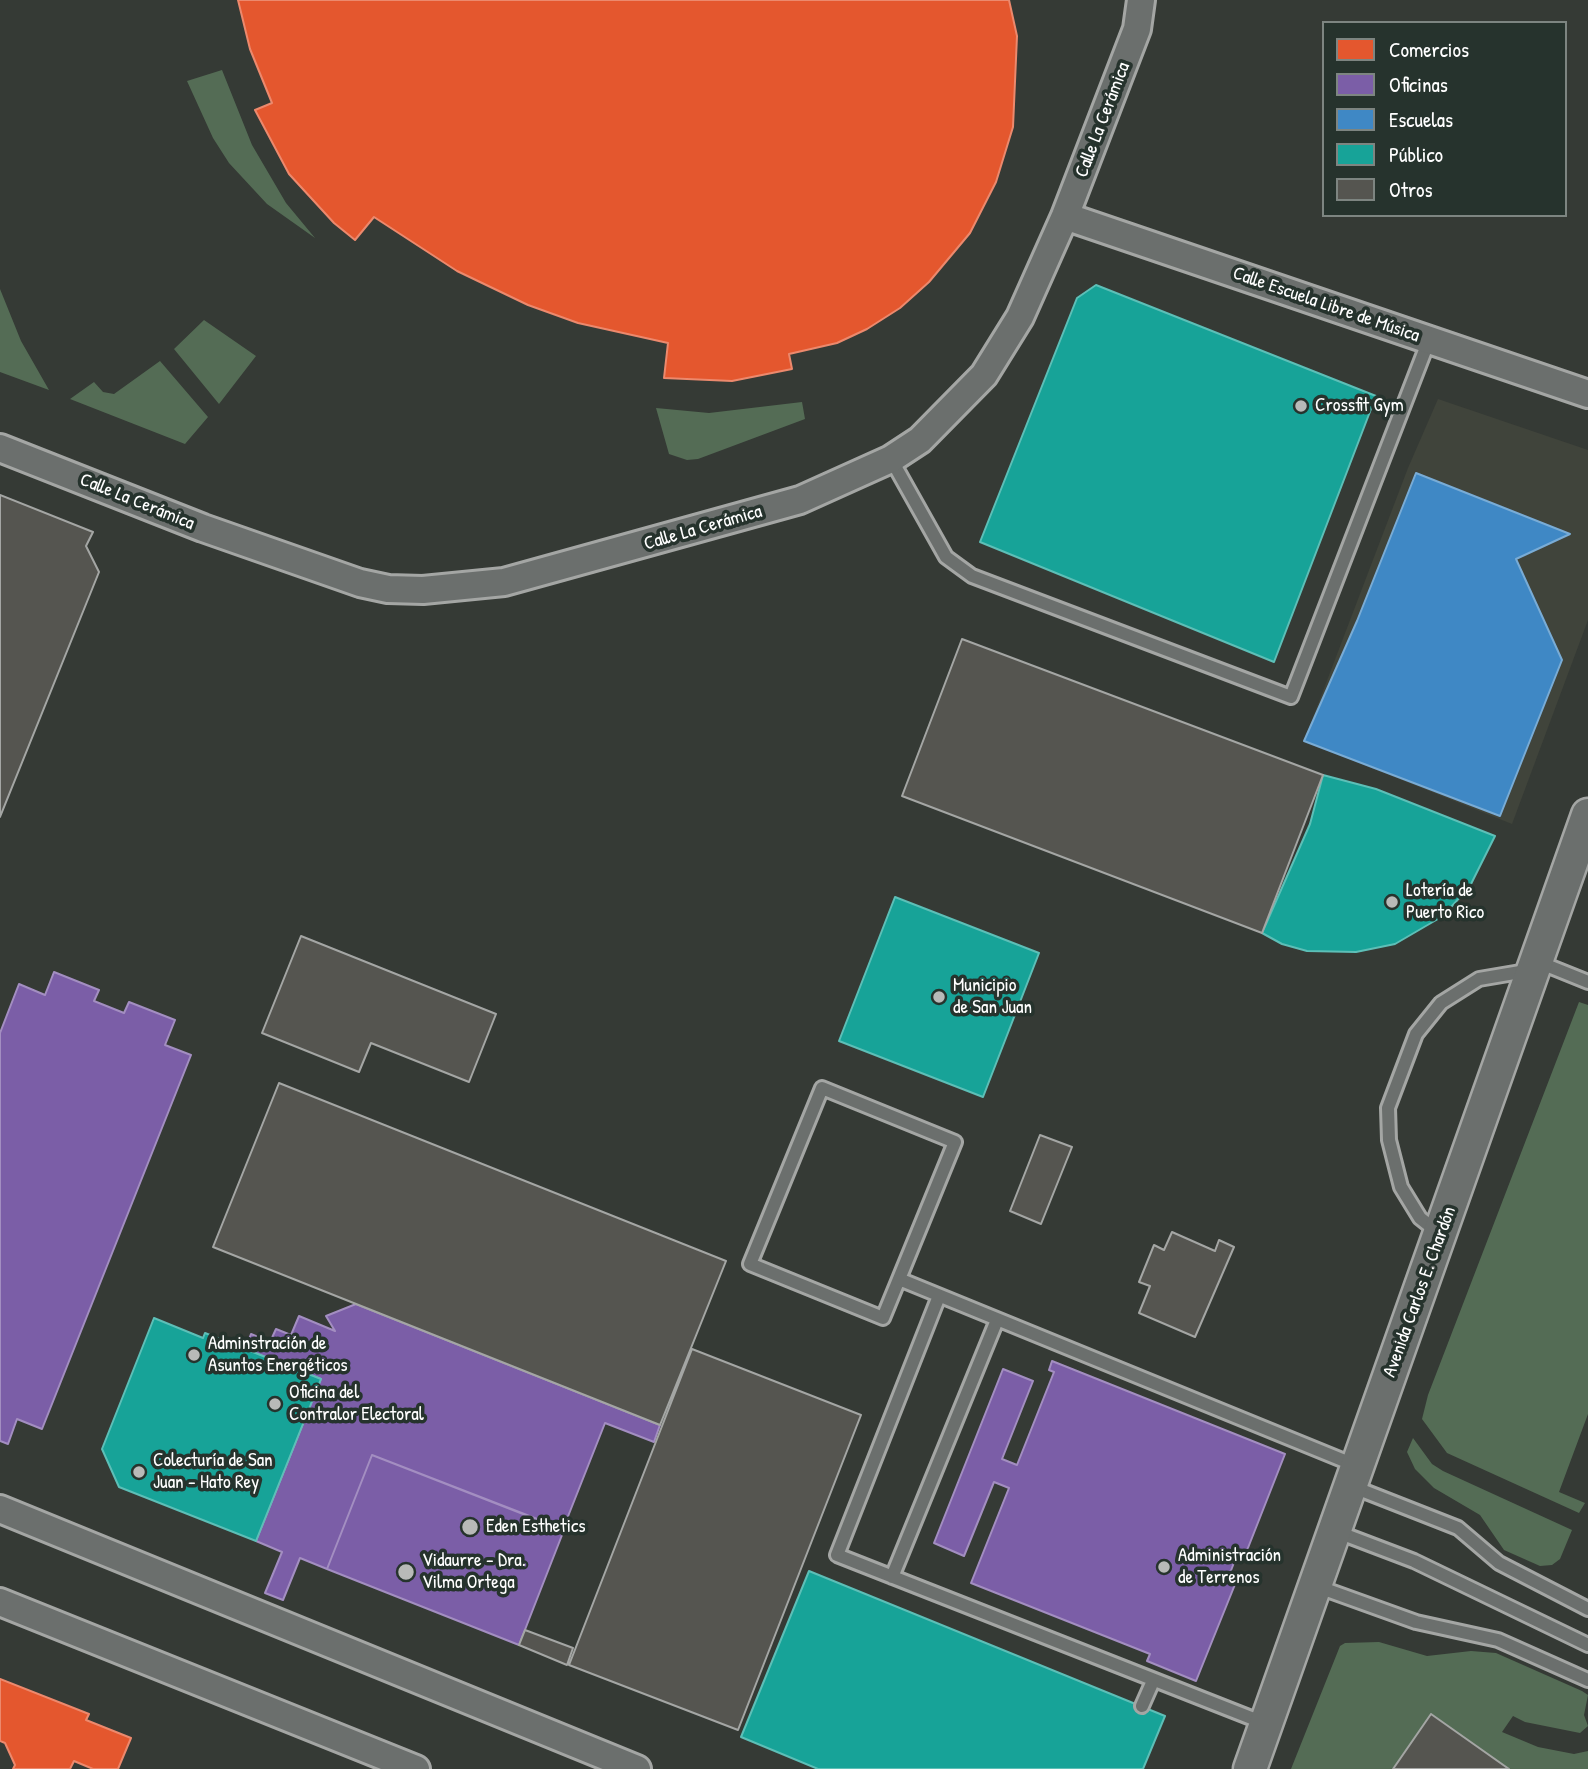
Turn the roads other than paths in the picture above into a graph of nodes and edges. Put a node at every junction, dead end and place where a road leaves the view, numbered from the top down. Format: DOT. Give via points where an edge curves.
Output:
graph roads {
  1 [pos="1141,0"];
  2 [pos="1065,216"];
  3 [pos="1429,340"];
  4 [pos="1588,394"];
  5 [pos="0,448"];
  6 [pos="891,459"];
  7 [pos="1588,815"];
  8 [pos="1534,966"];
  9 [pos="1588,982"];
  10 [pos="1441,1235"];
  11 [pos="899,1279"];
  12 [pos="939,1296"];
  13 [pos="996,1320"];
  14 [pos="1354,1476"];
  15 [pos="0,1509"];
  16 [pos="1335,1531"];
  17 [pos="892,1577"];
  18 [pos="1315,1586"];
  19 [pos="0,1602"];
  20 [pos="1588,1609"];
  21 [pos="1588,1645"];
  22 [pos="1588,1680"];
  23 [pos="1153,1681"];
  24 [pos="1142,1706"];
  25 [pos="1266,1724"];
  26 [pos="416,1769"];
  27 [pos="638,1769"];
  28 [pos="1250,1769"];
  1 -- 2 [label="street, Calle La Cerámica" via="1137,29"];
  2 -- 3 [label="street, Calle Escuela Libre de Música"];
  2 -- 6 [label="street, Calle La Cerámica" via="1020,317 984,374 920,440"];
  3 -- 4 [label="street, Calle Escuela Libre de Música"];
  3 -- 6 [label="lane" via="1291,697 972,576 946,557"];
  5 -- 6 [label="street, Calle La Cerámica" via="203,528 360,583 423,590 504,582 668,538 800,500"];
  7 -- 8 [label="street, Avenida Carlos E. Chardón"];
  8 -- 9 [label="lane"];
  8 -- 10 [label="street, Avenida Carlos E. Chardón"];
  8 -- 10 [label="lane" via="1479,979 1441,1003 1416,1034 1388,1108 1401,1187 1420,1218"];
  10 -- 14 [label="street, Avenida Carlos E. Chardón"];
  11 -- 11 [label="lane" via="883,1318 750,1264 822,1088 955,1142"];
  11 -- 12 [label="lane"];
  12 -- 13 [label="lane"];
  12 -- 17 [label="lane" via="837,1555"];
  13 -- 14 [label="lane"];
  13 -- 17 [label="lane"];
  14 -- 16 [label="street, Avenida Carlos E. Chardón"];
  14 -- 20 [label="lane" via="1458,1528 1499,1563"];
  15 -- 27 [label="street"];
  16 -- 18 [label="street, Avenida Carlos E. Chardón"];
  16 -- 21 [label="lane" via="1414,1561"];
  17 -- 23 [label="lane"];
  18 -- 22 [label="lane" via="1416,1622 1498,1640"];
  18 -- 25 [label="street, Avenida Carlos E. Chardón"];
  19 -- 26 [label="street"];
  23 -- 24 [label="lane"];
  23 -- 25 [label="lane"];
  25 -- 28 [label="street, Avenida Carlos E. Chardón"];
}
